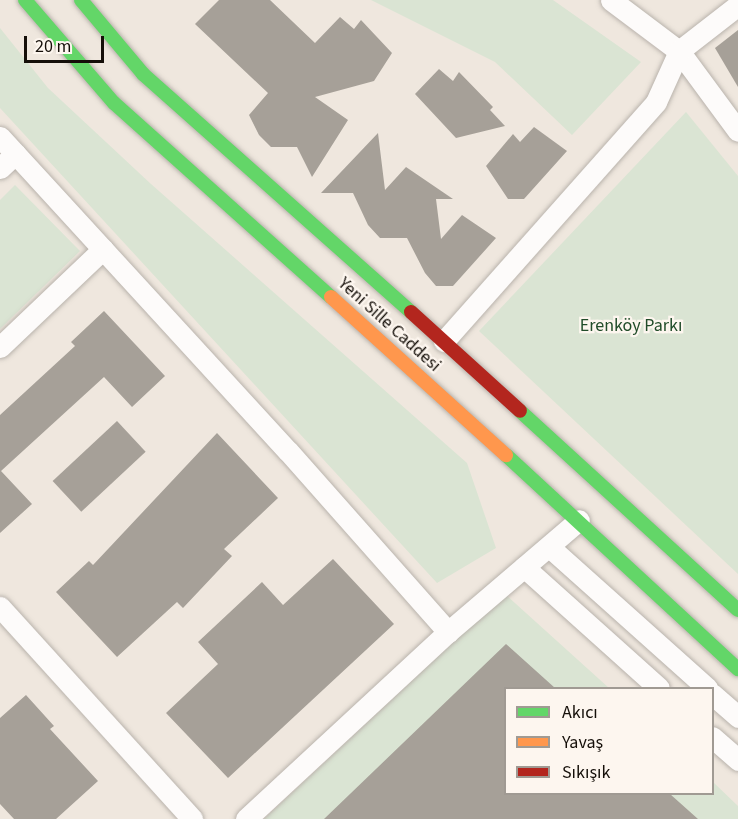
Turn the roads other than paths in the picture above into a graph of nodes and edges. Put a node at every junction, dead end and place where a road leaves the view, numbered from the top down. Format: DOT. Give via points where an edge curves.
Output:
graph roads {
  1 [pos="25,0"];
  2 [pos="81,0"];
  3 [pos="611,0"];
  4 [pos="738,5"];
  5 [pos="679,51"];
  6 [pos="738,132"];
  7 [pos="0,137"];
  8 [pos="8,161"];
  9 [pos="103,249"];
  10 [pos="452,344"];
  11 [pos="0,347"];
  12 [pos="579,520"];
  13 [pos="555,552"];
  14 [pos="524,567"];
  15 [pos="738,597"];
  16 [pos="0,607"];
  17 [pos="738,610"];
  18 [pos="448,632"];
  19 [pos="738,669"];
  20 [pos="657,687"];
  21 [pos="705,687"];
  22 [pos="714,696"];
  23 [pos="738,717"];
  24 [pos="714,739"];
  25 [pos="738,760"];
  26 [pos="192,819"];
  27 [pos="246,819"];
  1 -- 12 [label="main road, Yeni Sille Caddesi" via="114,103"];
  2 -- 10 [label="main road, Yeni Sille Caddesi" via="143,74"];
  3 -- 5 [label="street"];
  4 -- 5 [label="street"];
  5 -- 6 [label="street"];
  5 -- 10 [label="street" via="656,102"];
  7 -- 8 [label="street"];
  8 -- 9 [label="street"];
  9 -- 11 [label="street"];
  9 -- 18 [label="street"];
  10 -- 15 [label="street"];
  10 -- 17 [label="main road, Yeni Sille Caddesi"];
  12 -- 14 [label="street"];
  12 -- 19 [label="main road, Yeni Sille Caddesi"];
  13 -- 21 [label="street"];
  14 -- 18 [label="street"];
  14 -- 20 [label="street"];
  16 -- 26 [label="street"];
  18 -- 27 [label="street"];
  22 -- 23 [label="street"];
  24 -- 25 [label="street"];
}
